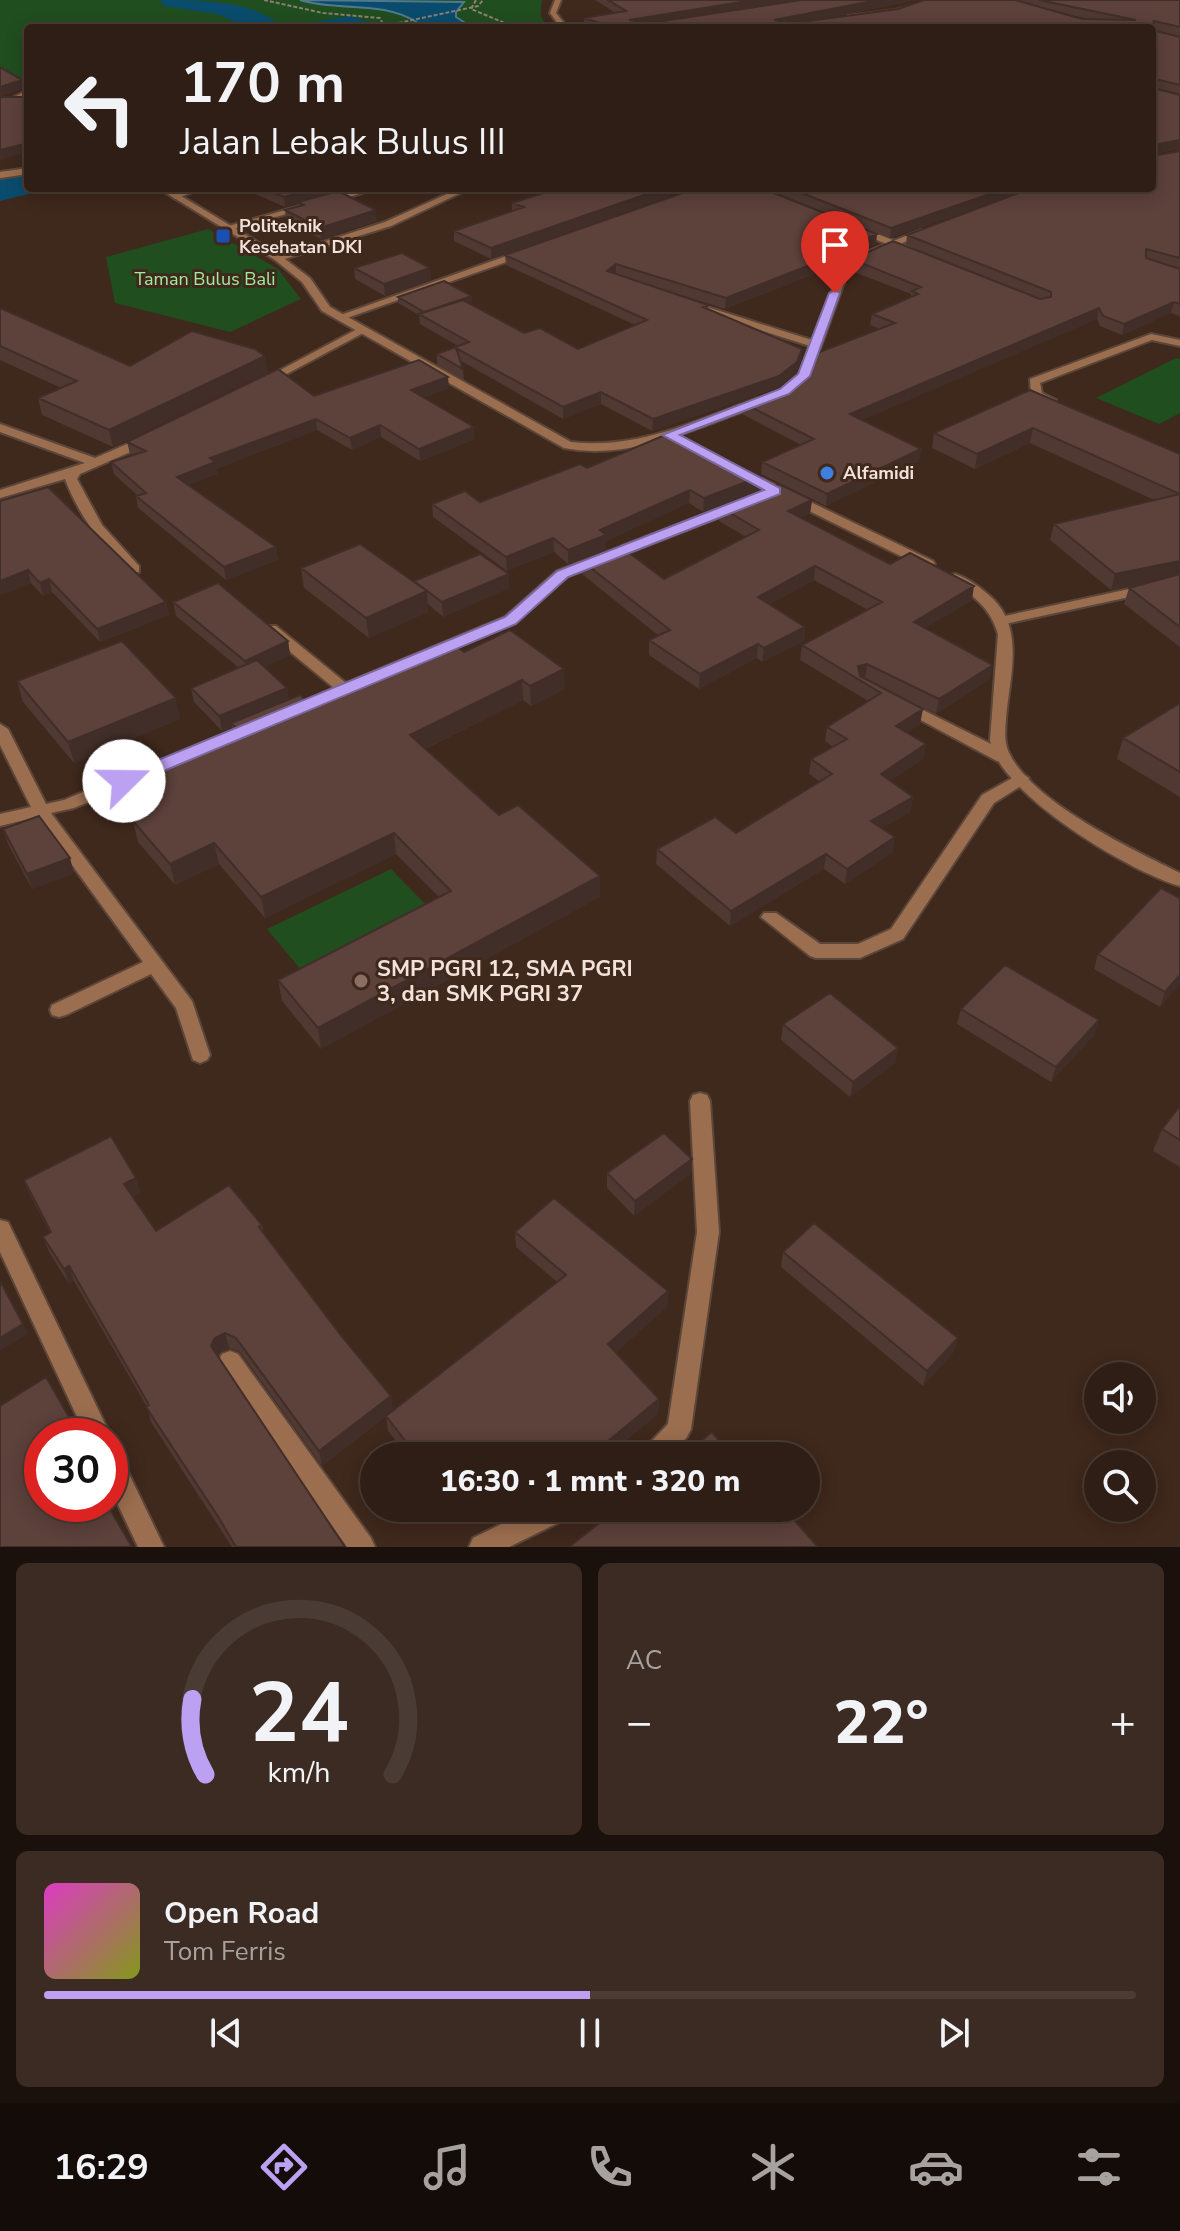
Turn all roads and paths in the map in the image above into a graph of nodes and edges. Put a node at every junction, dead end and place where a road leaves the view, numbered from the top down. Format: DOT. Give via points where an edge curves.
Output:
graph roads {
  1 [pos="264,0"];
  2 [pos="476,0"];
  3 [pos="483,0"];
  4 [pos="558,0"];
  5 [pos="940,0"];
  6 [pos="840,18"];
  7 [pos="383,24"];
  8 [pos="394,24"];
  9 [pos="507,24"];
  10 [pos="562,24"];
  11 [pos="24,94"];
  12 [pos="14,99"];
  13 [pos="1,101"];
  14 [pos="24,101"];
  15 [pos="24,172"];
  16 [pos="0,175"];
  17 [pos="168,192"];
  18 [pos="187,192"];
  19 [pos="358,192"];
  20 [pos="458,192"];
  21 [pos="175,196"];
  22 [pos="850,227"];
  23 [pos="227,228"];
  24 [pos="936,228"];
  25 [pos="894,243"];
  26 [pos="531,251"];
  27 [pos="921,254"];
  28 [pos="278,258"];
  29 [pos="688,304"];
  30 [pos="340,317"];
  31 [pos="361,330"];
  32 [pos="1180,343"];
  33 [pos="814,344"];
  34 [pos="252,388"];
  35 [pos="784,392"];
  36 [pos="770,397"];
  37 [pos="1065,408"];
  38 [pos="0,428"];
  39 [pos="165,432"];
  40 [pos="94,462"];
  41 [pos="735,470"];
  42 [pos="75,472"];
  43 [pos="0,494"];
  44 [pos="761,496"];
  45 [pos="134,569"];
  46 [pos="1180,582"];
  47 [pos="260,619"];
  48 [pos="1005,620"];
  49 [pos="345,690"];
  50 [pos="892,699"];
  51 [pos="272,720"];
  52 [pos="0,729"];
  53 [pos="185,756"];
  54 [pos="1003,757"];
  55 [pos="1021,778"];
  56 [pos="41,811"];
  57 [pos="0,820"];
  58 [pos="1180,880"];
  59 [pos="770,917"];
  60 [pos="154,965"];
  61 [pos="59,1010"];
  62 [pos="200,1055"];
  63 [pos="700,1101"];
  64 [pos="0,1229"];
  65 [pos="230,1362"];
  66 [pos="89,1418"];
  67 [pos="667,1442"];
  68 [pos="128,1499"];
  69 [pos="533,1522"];
  70 [pos="151,1547"];
  71 [pos="362,1547"];
  72 [pos="482,1547"];
  1 -- 7 [label="path" via="323,13 370,15"];
  2 -- 9 [label="path" via="471,9"];
  3 -- 8 [label="path, bridge" via="478,6"];
  4 -- 10 [label="street" via="553,13"];
  5 -- 6 [label="street" via="896,12"];
  11 -- 12 [label="street"];
  12 -- 13 [label="street"];
  12 -- 14 [label="street"];
  15 -- 16 [label="street"];
  17 -- 21 [label="street"];
  18 -- 21 [label="street"];
  19 -- 23 [label="street"];
  20 -- 28 [label="street" via="388,224"];
  21 -- 23 [label="street"];
  22 -- 25 [label="street"];
  23 -- 28 [label="street"];
  24 -- 25 [label="street"];
  25 -- 27 [label="street"];
  25 -- 33 [label="street" via="845,268"];
  26 -- 30 [label="street"];
  28 -- 30 [label="street"];
  29 -- 33 [label="street"];
  30 -- 31 [label="street"];
  31 -- 34 [label="street"];
  31 -- 36 [label="street" via="568,445 597,448 675,438"];
  32 -- 37 [label="street" via="1151,337 1034,381 1037,395"];
  33 -- 35 [label="street" via="804,376"];
  38 -- 40 [label="street"];
  39 -- 40 [label="street"];
  40 -- 42 [label="street"];
  41 -- 44 [label="street"];
  42 -- 43 [label="street"];
  42 -- 45 [label="street" via="71,479 82,510"];
  44 -- 48 [label="street" via="969,585"];
  44 -- 49 [label="street" via="562,574 510,620"];
  46 -- 48 [label="street"];
  47 -- 49 [label="street"];
  48 -- 54 [label="street" via="997,742"];
  49 -- 51 [label="street"];
  50 -- 54 [label="street"];
  52 -- 56 [label="street"];
  53 -- 56 [label="street"];
  54 -- 55 [label="street"];
  55 -- 58 [label="street" via="1065,817"];
  55 -- 59 [label="street" via="988,799 897,934 860,951 816,951"];
  56 -- 57 [label="street"];
  56 -- 60 [label="street"];
  60 -- 61 [label="street"];
  60 -- 62 [label="street" via="185,1006"];
  63 -- 67 [label="street" via="708,1232 679,1429"];
  64 -- 66 [label="street"];
  65 -- 71 [label="street"];
  68 -- 70 [label="street"];
  69 -- 72 [label="street"];
}
